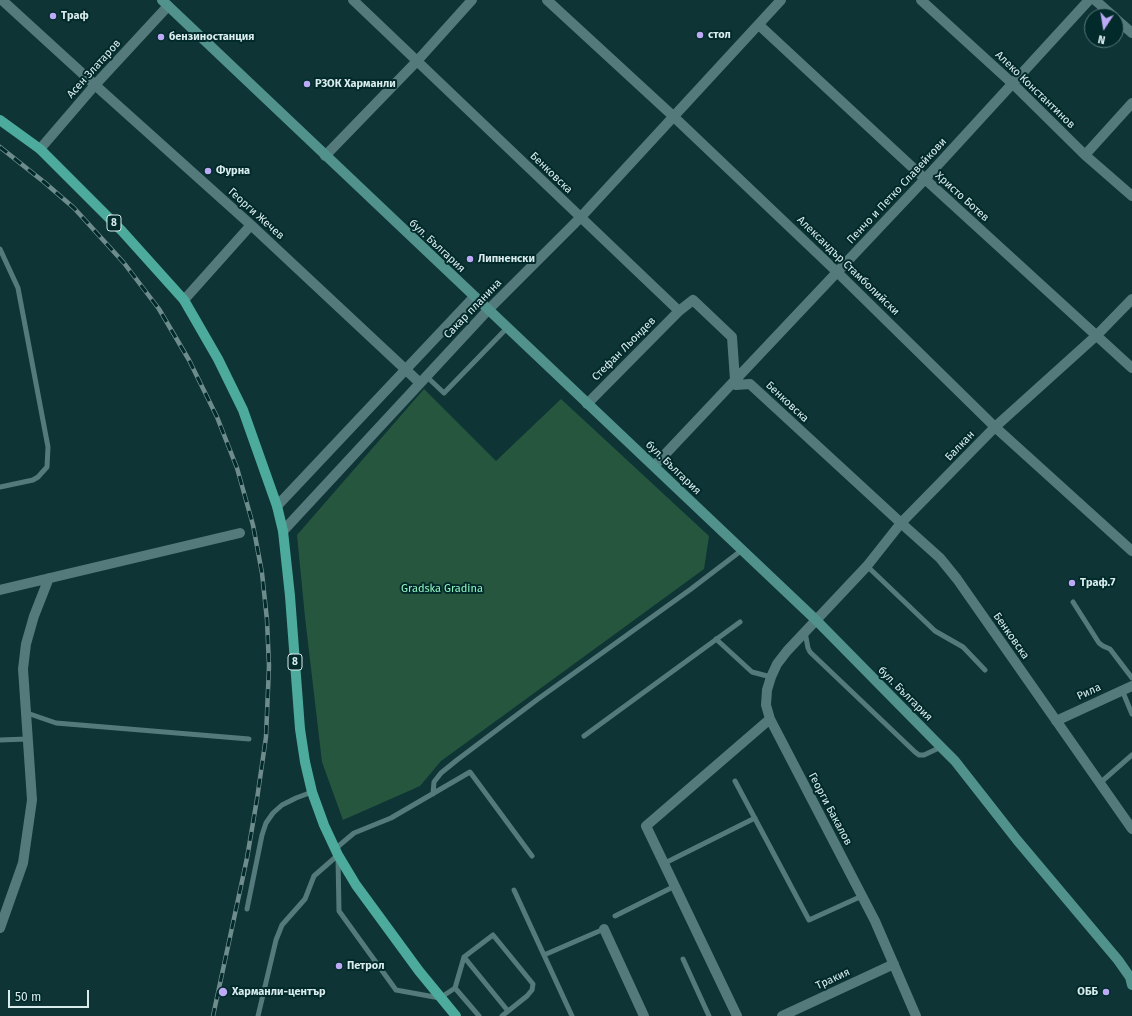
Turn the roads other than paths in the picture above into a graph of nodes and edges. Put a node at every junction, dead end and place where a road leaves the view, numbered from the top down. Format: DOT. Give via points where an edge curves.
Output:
graph roads {
  1 [pos="2,0"];
  2 [pos="353,0"];
  3 [pos="472,0"];
  4 [pos="546,0"];
  5 [pos="781,0"];
  6 [pos="922,0"];
  7 [pos="1089,0"];
  8 [pos="1095,0"];
  9 [pos="165,3"];
  10 [pos="1104,8"];
  11 [pos="759,25"];
  12 [pos="1124,26"];
  13 [pos="1132,33"];
  14 [pos="418,60"];
  15 [pos="1013,84"];
  16 [pos="95,86"];
  17 [pos="1132,103"];
  18 [pos="673,116"];
  19 [pos="0,120"];
  20 [pos="40,149"];
  21 [pos="1085,155"];
  22 [pos="325,156"];
  23 [pos="925,179"];
  24 [pos="1132,196"];
  25 [pos="580,218"];
  26 [pos="252,225"];
  27 [pos="0,249"];
  28 [pos="838,272"];
  29 [pos="474,297"];
  30 [pos="1132,299"];
  31 [pos="184,300"];
  32 [pos="488,310"];
  33 [pos="679,311"];
  34 [pos="507,328"];
  35 [pos="1097,335"];
  36 [pos="1132,368"];
  37 [pos="406,370"];
  38 [pos="423,379"];
  39 [pos="735,380"];
  40 [pos="587,404"];
  41 [pos="995,427"];
  42 [pos="654,466"];
  43 [pos="0,487"];
  44 [pos="277,506"];
  45 [pos="901,524"];
  46 [pos="283,531"];
  47 [pos="240,533"];
  48 [pos="1130,546"];
  49 [pos="742,550"];
  50 [pos="867,566"];
  51 [pos="50,578"];
  52 [pos="0,590"];
  53 [pos="1073,602"];
  54 [pos="816,620"];
  55 [pos="740,622"];
  56 [pos="805,631"];
  57 [pos="716,639"];
  58 [pos="985,670"];
  59 [pos="770,677"];
  60 [pos="1132,678"];
  61 [pos="1132,686"];
  62 [pos="1122,690"];
  63 [pos="27,713"];
  64 [pos="1132,714"];
  65 [pos="770,719"];
  66 [pos="1056,721"];
  67 [pos="584,736"];
  68 [pos="27,739"];
  69 [pos="249,739"];
  70 [pos="0,740"];
  71 [pos="942,747"];
  72 [pos="1132,755"];
  73 [pos="735,781"];
  74 [pos="1100,783"];
  75 [pos="312,792"];
  76 [pos="433,794"];
  77 [pos="755,818"];
  78 [pos="1132,829"];
  79 [pos="336,852"];
  80 [pos="532,856"];
  81 [pos="664,864"];
  82 [pos="675,886"];
  83 [pos="514,890"];
  84 [pos="862,896"];
  85 [pos="246,909"];
  86 [pos="615,916"];
  87 [pos="0,928"];
  88 [pos="604,929"];
  89 [pos="544,955"];
  90 [pos="464,957"];
  91 [pos="683,959"];
  92 [pos="894,964"];
  93 [pos="1132,985"];
  94 [pos="455,988"];
  95 [pos="440,998"];
  96 [pos="508,1011"];
  97 [pos="258,1016"];
  98 [pos="456,1016"];
  99 [pos="478,1016"];
  100 [pos="502,1016"];
  101 [pos="572,1016"];
  102 [pos="644,1016"];
  103 [pos="709,1016"];
  104 [pos="737,1016"];
  105 [pos="782,1016"];
  106 [pos="916,1016"];
  1 -- 16 [label="street, Георги Жечев"];
  2 -- 14 [label="street, Бенковска"];
  3 -- 14 [label="street"];
  4 -- 18 [label="street, Александър Стамболийски"];
  5 -- 11 [label="street, Сакар планина"];
  6 -- 15 [label="street, Алеко Константинов"];
  7 -- 15 [label="street, Пенчо и Петко Славейкови"];
  8 -- 10 [label="street"];
  9 -- 16 [label="street, Асен Златаров"];
  9 -- 22 [label="street, бул. България"];
  11 -- 18 [label="street, Сакар планина"];
  11 -- 23 [label="street, Христо Ботев"];
  12 -- 13 [label="street"];
  14 -- 22 [label="street"];
  14 -- 25 [label="street, Бенковска"];
  15 -- 21 [label="street, Алеко Константинов"];
  15 -- 23 [label="street, Пенчо и Петко Славейкови"];
  16 -- 20 [label="street, Асен Златаров"];
  16 -- 26 [label="street, Георги Жечев"];
  17 -- 21 [label="street"];
  18 -- 25 [label="street, Сакар планина"];
  18 -- 28 [label="street, Александър Стамболийски"];
  19 -- 20 [label="main road, 8"];
  20 -- 31 [label="main road, 8" via="122,231"];
  21 -- 24 [label="street, Алеко Константинов"];
  22 -- 29 [label="street, бул. България"];
  23 -- 28 [label="street, Пенчо и Петко Славейкови"];
  23 -- 35 [label="street, Христо Ботев"];
  25 -- 32 [label="street, Сакар планина"];
  25 -- 33 [label="street, Бенковска"];
  26 -- 31 [label="street"];
  26 -- 37 [label="street, Георги Жечев"];
  27 -- 43 [label="lane" via="18,288 48,447 47,468 38,478"];
  28 -- 39 [label="street, Пенчо и Петко Славейкови"];
  28 -- 41 [label="street, Александър Стамболийски"];
  29 -- 32 [label="street, бул. България"];
  29 -- 37 [label="street, Сакар планина"];
  30 -- 35 [label="street, Балкан"];
  31 -- 44 [label="main road, 8" via="243,410"];
  32 -- 34 [label="street, бул. България"];
  32 -- 38 [label="street, Сакар планина"];
  33 -- 39 [label="street" via="693,300 732,337"];
  33 -- 40 [label="street, Стефан Льондев"];
  34 -- 38 [label="lane" via="444,393"];
  34 -- 40 [label="street, бул. България"];
  35 -- 36 [label="street, Христо Ботев"];
  35 -- 41 [label="street, Балкан"];
  37 -- 38 [label="street, Георги Жечев"];
  37 -- 44 [label="street, Сакар планина"];
  38 -- 46 [label="street, Сакар планина"];
  39 -- 42 [label="street, Пенчо и Петко Славейкови"];
  39 -- 45 [label="street, Бенковска" via="736,385 750,384"];
  40 -- 42 [label="street, бул. България"];
  41 -- 45 [label="street, Балкан"];
  41 -- 48 [label="street, Александър Стамболийски"];
  42 -- 49 [label="street, бул. България"];
  44 -- 46 [label="main road, 8"];
  45 -- 50 [label="street, Балкан"];
  45 -- 66 [label="street, Бенковска" via="940,558"];
  46 -- 75 [label="main road, 8" via="300,729"];
  47 -- 51 [label="street"];
  49 -- 54 [label="street, бул. България"];
  49 -- 76 [label="lane" via="457,760 434,782"];
  50 -- 54 [label="street, Балкан"];
  50 -- 58 [label="lane" via="935,632 963,647"];
  51 -- 52 [label="street"];
  51 -- 63 [label="street" via="34,616 26,644 23,668"];
  53 -- 60 [label="lane" via="1099,643 1110,649"];
  54 -- 56 [label="street, Георги Бакалов"];
  54 -- 71 [label="street, бул. България"];
  55 -- 57 [label="lane"];
  56 -- 59 [label="street, Георги Бакалов" via="777,664"];
  56 -- 71 [label="lane" via="810,652 915,752 924,755"];
  57 -- 59 [label="lane" via="752,672"];
  57 -- 67 [label="lane"];
  59 -- 65 [label="street, Георги Бакалов" via="766,705"];
  61 -- 62 [label="street, Рила"];
  62 -- 64 [label="lane"];
  62 -- 66 [label="street, Рила"];
  63 -- 68 [label="street"];
  63 -- 69 [label="lane" via="56,723"];
  65 -- 81 [label="street" via="646,826"];
  65 -- 84 [label="street, Георги Бакалов"];
  66 -- 74 [label="street, Бенковска"];
  68 -- 70 [label="lane"];
  68 -- 87 [label="street" via="32,800 23,863"];
  71 -- 93 [label="street, бул. България" via="1118,960 1130,977"];
  72 -- 74 [label="lane"];
  73 -- 77 [label="lane"];
  74 -- 78 [label="street, Бенковска"];
  75 -- 79 [label="main road, 8"];
  75 -- 85 [label="lane" via="282,805 266,823"];
  76 -- 79 [label="lane" via="391,818 354,833"];
  76 -- 80 [label="lane" via="470,772"];
  77 -- 81 [label="lane"];
  77 -- 84 [label="lane" via="809,920"];
  79 -- 95 [label="main road, 8" via="379,918"];
  79 -- 95 [label="lane" via="339,911 396,990"];
  79 -- 97 [label="lane" via="314,876 305,899 282,925 274,947"];
  81 -- 82 [label="street"];
  82 -- 86 [label="lane"];
  82 -- 104 [label="street"];
  83 -- 89 [label="lane"];
  84 -- 92 [label="street, Георги Бакалов"];
  88 -- 89 [label="lane"];
  88 -- 102 [label="street"];
  89 -- 101 [label="lane"];
  90 -- 94 [label="lane"];
  90 -- 96 [label="lane"];
  90 -- 96 [label="lane" via="493,935 528,976 533,984 532,990"];
  91 -- 103 [label="lane"];
  92 -- 105 [label="street, Тракия"];
  92 -- 106 [label="street, Георги Бакалов"];
  94 -- 95 [label="lane"];
  94 -- 99 [label="lane"];
  95 -- 98 [label="main road, 8"];
  96 -- 100 [label="lane"];
}
